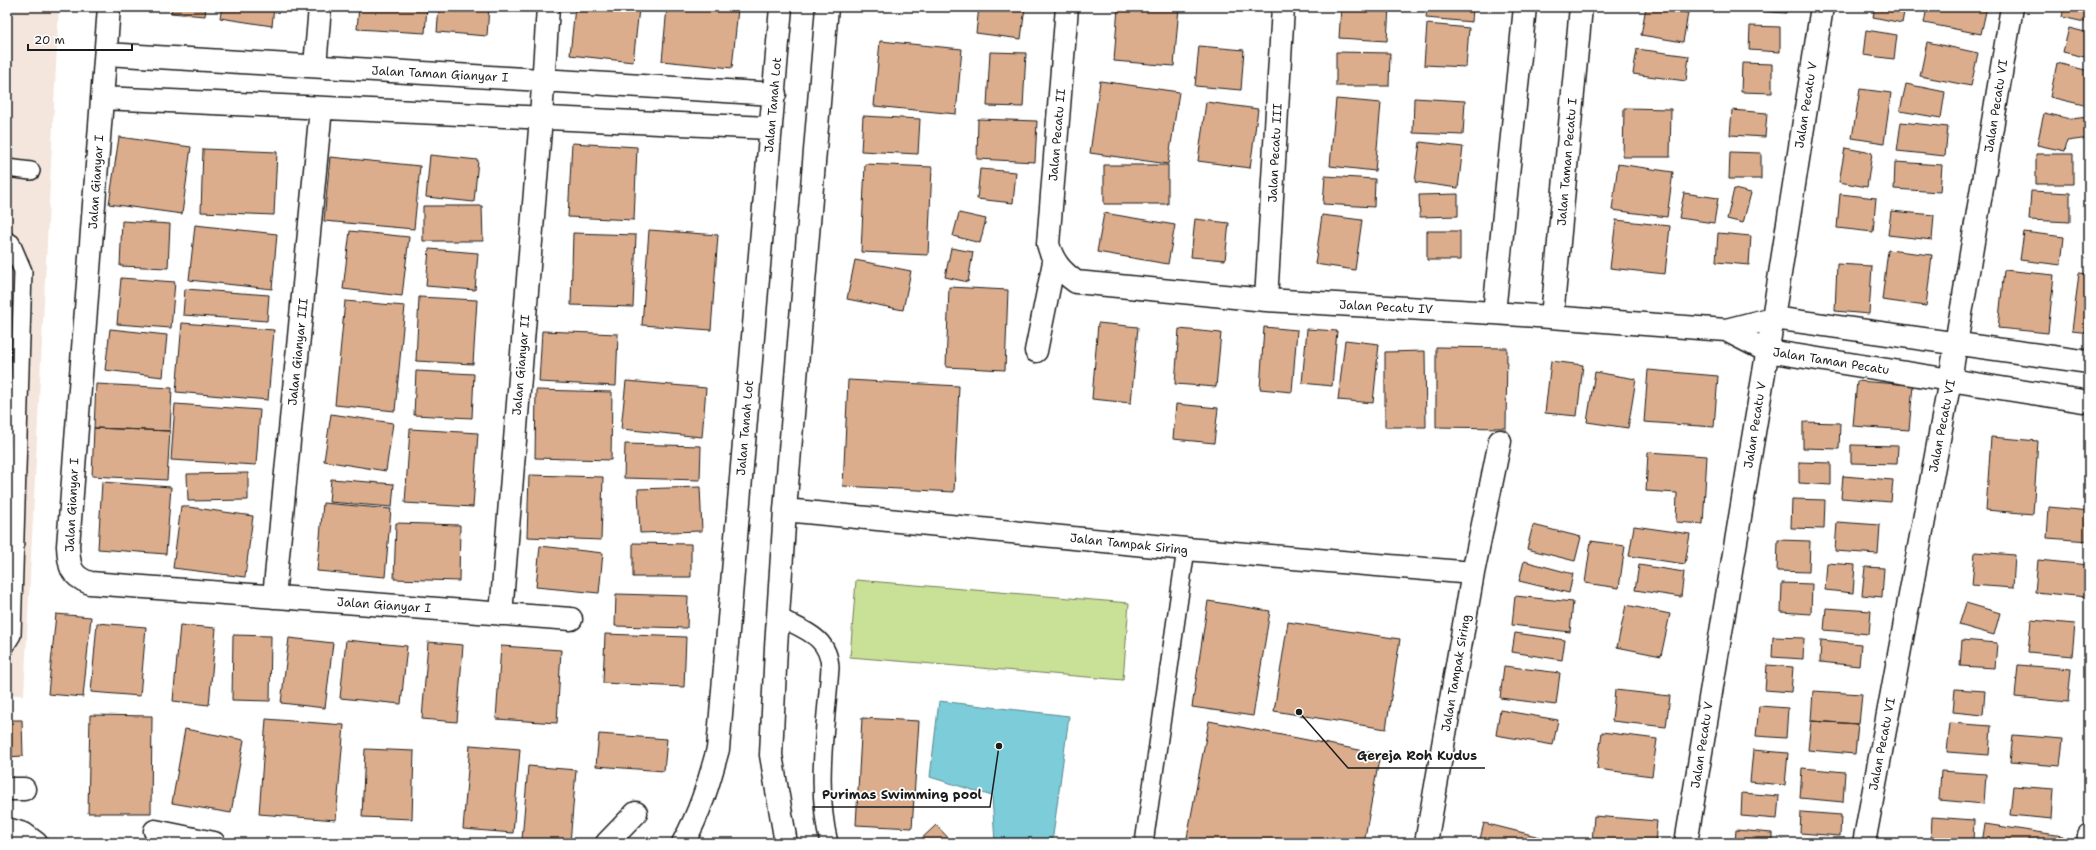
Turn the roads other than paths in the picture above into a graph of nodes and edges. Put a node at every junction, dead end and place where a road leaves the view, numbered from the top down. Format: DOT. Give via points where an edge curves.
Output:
graph roads {
  1 [pos="109,7"];
  2 [pos="320,7"];
  3 [pos="548,7"];
  4 [pos="781,7"];
  5 [pos="827,7"];
  6 [pos="1067,7"];
  7 [pos="1283,7"];
  8 [pos="1525,7"];
  9 [pos="1581,7"];
  10 [pos="1822,7"];
  11 [pos="2012,7"];
  12 [pos="106,54"];
  13 [pos="315,66"];
  14 [pos="542,80"];
  15 [pos="775,94"];
  16 [pos="102,98"];
  17 [pos="321,108"];
  18 [pos="541,117"];
  19 [pos="771,128"];
  20 [pos="7,168"];
  21 [pos="31,171"];
  22 [pos="7,241"];
  23 [pos="1054,262"];
  24 [pos="1266,300"];
  25 [pos="1494,313"];
  26 [pos="1552,317"];
  27 [pos="1773,318"];
  28 [pos="1726,330"];
  29 [pos="1957,343"];
  30 [pos="1036,351"];
  31 [pos="1767,351"];
  32 [pos="2089,362"];
  33 [pos="1950,380"];
  34 [pos="2089,402"];
  35 [pos="1500,442"];
  36 [pos="785,510"];
  37 [pos="1186,549"];
  38 [pos="1473,573"];
  39 [pos="274,597"];
  40 [pos="500,614"];
  41 [pos="779,617"];
  42 [pos="571,619"];
  43 [pos="7,643"];
  44 [pos="636,813"];
  45 [pos="7,829"];
  46 [pos="156,831"];
  47 [pos="2089,835"];
  48 [pos="36,843"];
  49 [pos="214,843"];
  50 [pos="607,843"];
  51 [pos="683,843"];
  52 [pos="786,843"];
  53 [pos="829,843"];
  54 [pos="1144,843"];
  55 [pos="1426,843"];
  56 [pos="1686,843"];
  57 [pos="1864,843"];
  58 [pos="2088,843"];
  1 -- 12 [label="street, Jalan Gianyar I"];
  2 -- 13 [label="street"];
  3 -- 14 [label="street, Jalan Gianyar II"];
  4 -- 15 [label="street, Jalan Tanah Lot"];
  5 -- 36 [label="street"];
  6 -- 23 [label="street, Jalan Pecatu II" via="1048,244"];
  7 -- 24 [label="street, Jalan Pecatu III"];
  8 -- 25 [label="street"];
  9 -- 26 [label="street, Jalan Taman Pecatu I"];
  10 -- 27 [label="street, Jalan Pecatu V"];
  11 -- 29 [label="street, Jalan Pecatu VI"];
  12 -- 13 [label="street, Jalan Taman Gianyar I"];
  12 -- 16 [label="street, Jalan Gianyar I"];
  13 -- 14 [label="street, Jalan Taman Gianyar I"];
  14 -- 15 [label="street, Jalan Taman Gianyar I"];
  14 -- 18 [label="street, Jalan Gianyar II"];
  15 -- 19 [label="street, Jalan Tanah Lot"];
  16 -- 17 [label="street"];
  16 -- 39 [label="street, Jalan Gianyar I" via="68,546 71,569 75,576 90,583"];
  17 -- 18 [label="street"];
  17 -- 39 [label="street, Jalan Gianyar III"];
  18 -- 19 [label="street"];
  18 -- 40 [label="street, Jalan Gianyar II"];
  19 -- 51 [label="street, Jalan Tanah Lot" via="718,749 707,790 693,826"];
  20 -- 21 [label="lane"];
  22 -- 43 [label="lane" via="22,271 12,635"];
  23 -- 24 [label="street, Jalan Pecatu IV" via="1076,282"];
  23 -- 30 [label="street"];
  24 -- 25 [label="street, Jalan Pecatu IV"];
  25 -- 26 [label="street, Jalan Pecatu IV"];
  26 -- 28 [label="street, Jalan Pecatu IV"];
  27 -- 28 [label="street"];
  27 -- 29 [label="street"];
  27 -- 31 [label="street, Jalan Pecatu V"];
  28 -- 31 [label="street, Jalan Taman Pecatu"];
  29 -- 32 [label="street"];
  29 -- 33 [label="street, Jalan Pecatu VI"];
  31 -- 33 [label="street, Jalan Taman Pecatu"];
  31 -- 56 [label="street, Jalan Pecatu V"];
  33 -- 34 [label="street, Jalan Taman Pecatu"];
  33 -- 57 [label="street, Jalan Pecatu VI"];
  35 -- 38 [label="street, Jalan Tampak Siring"];
  36 -- 37 [label="street, Jalan Tampak Siring"];
  36 -- 41 [label="street"];
  37 -- 38 [label="street, Jalan Tampak Siring"];
  37 -- 54 [label="lane"];
  38 -- 55 [label="street, Jalan Tampak Siring"];
  39 -- 40 [label="street, Jalan Gianyar I"];
  40 -- 42 [label="street, Jalan Gianyar I"];
  41 -- 52 [label="street" via="771,755"];
  41 -- 53 [label="lane" via="815,637 828,653 830,668 822,791"];
  44 -- 50 [label="street"];
  45 -- 48 [label="street" via="24,834"];
  46 -- 49 [label="street"];
  47 -- 58 [label="street"];
}
